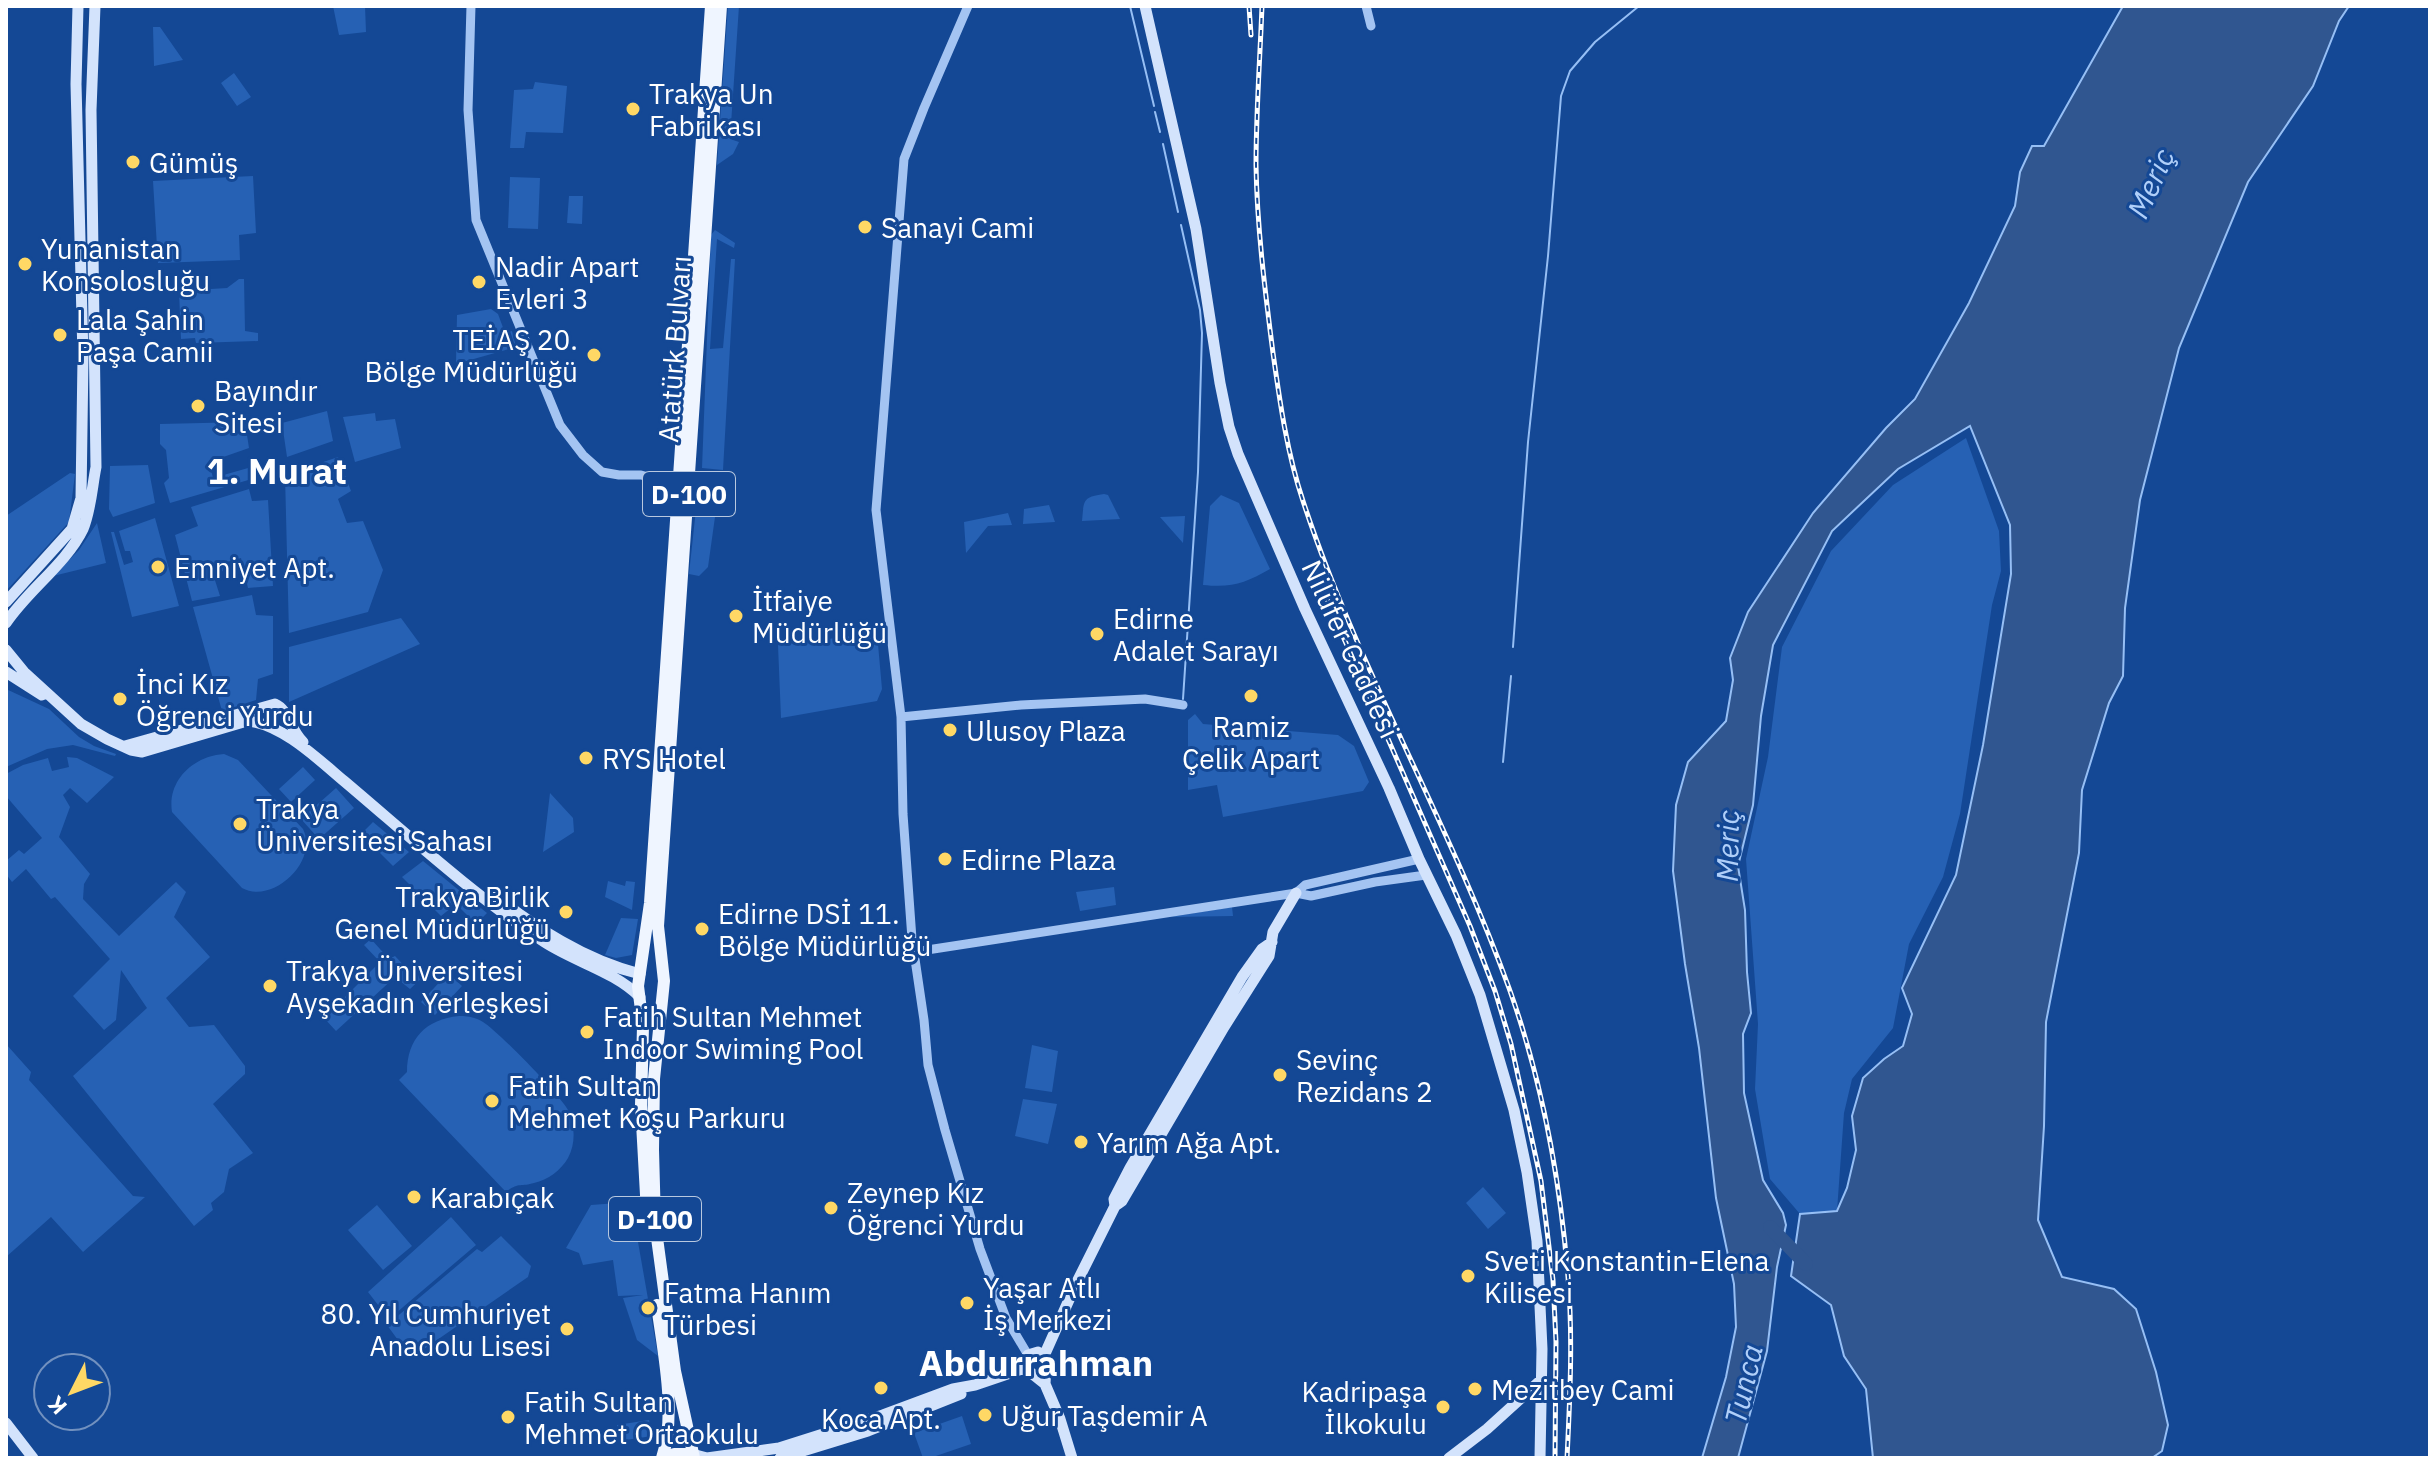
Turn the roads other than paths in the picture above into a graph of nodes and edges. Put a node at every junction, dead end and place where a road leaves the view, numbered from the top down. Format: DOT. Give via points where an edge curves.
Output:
graph roads {
  1 [pos="78,6"];
  2 [pos="95,6"];
  3 [pos="471,6"];
  4 [pos="711,6"];
  5 [pos="721,6"];
  6 [pos="968,6"];
  7 [pos="1145,6"];
  8 [pos="1366,6"];
  9 [pos="1371,26"];
  10 [pos="678,485"];
  11 [pos="6,602"];
  12 [pos="6,623"];
  13 [pos="6,650"];
  14 [pos="6,672"];
  15 [pos="50,698"];
  16 [pos="1183,705"];
  17 [pos="901,717"];
  18 [pos="287,719"];
  19 [pos="222,722"];
  20 [pos="273,728"];
  21 [pos="1419,859"];
  22 [pos="1426,875"];
  23 [pos="1296,893"];
  24 [pos="914,952"];
  25 [pos="640,974"];
  26 [pos="664,981"];
  27 [pos="640,997"];
  28 [pos="662,1002"];
  29 [pos="1028,1355"];
  30 [pos="1045,1361"];
  31 [pos="1027,1370"];
  32 [pos="1541,1380"];
  33 [pos="1045,1384"];
  34 [pos="975,1385"];
  35 [pos="6,1423"];
  36 [pos="765,1455"];
  37 [pos="693,1456"];
  38 [pos="33,1458"];
  39 [pos="663,1458"];
  40 [pos="780,1458"];
  41 [pos="1072,1458"];
  42 [pos="1449,1458"];
  43 [pos="1540,1458"];
  1 -- 11 [label="main road" via="81,498 72,529"];
  2 -- 12 [label="main road" via="91,126 96,467 81,532"];
  3 -- 10 [label="street" via="468,110 476,220 560,425 602,472"];
  4 -- 10 [label="main road, Atatürk Bulvarı / D-100"];
  5 -- 26 [label="main road, Atatürk Bulvarı / D-100" via="658,926"];
  6 -- 17 [label="street" via="904,159 876,510"];
  7 -- 21 [label="main road, Nilüfer Caddesi" via="1196,229 1229,427 1261,510"];
  8 -- 9 [label="street"];
  10 -- 25 [label="main road, Atatürk Bulvarı / D-100" via="650,903"];
  13 -- 15 [label="main road"];
  14 -- 15 [label="main road"];
  15 -- 19 [label="main road" via="93,732 125,746"];
  16 -- 17 [label="street" via="1145,699"];
  17 -- 24 [label="street"];
  18 -- 19 [label="main road" via="275,704"];
  18 -- 20 [label="main road"];
  18 -- 25 [label="main road" via="299,738 525,919 601,962"];
  19 -- 20 [label="main road" via="265,723"];
  20 -- 27 [label="main road" via="541,941"];
  21 -- 22 [label="main road, Nilüfer Caddesi"];
  21 -- 23 [label="street" via="1305,885"];
  22 -- 23 [label="street" via="1311,896"];
  22 -- 32 [label="main road, Nilüfer Caddesi" via="1480,995 1514,1110 1537,1241"];
  23 -- 24 [label="street"];
  23 -- 30 [label="main road" via="1272,942 1242,977 1130,1168"];
  24 -- 29 [label="street" via="928,1065 945,1130 980,1249 1006,1318"];
  25 -- 26 [label="main road" via="656,974"];
  25 -- 27 [label="main road, Atatürk Bulvarı / D-100"];
  26 -- 28 [label="main road, Atatürk Bulvarı / D-100"];
  27 -- 28 [label="main road" via="647,1003"];
  27 -- 39 [label="main road, Atatürk Bulvarı / D-100" via="645,1203 667,1407"];
  28 -- 37 [label="main road, Atatürk Bulvarı / D-100" via="653,1109 655,1223 675,1371"];
  29 -- 30 [label="main road" via="1038,1352"];
  29 -- 31 [label="main road" via="1023,1362"];
  30 -- 31 [label="main road" via="1040,1370"];
  30 -- 33 [label="main road"];
  31 -- 33 [label="main road"];
  31 -- 34 [label="main road"];
  32 -- 42 [label="main road"];
  32 -- 43 [label="main road, Nilüfer Caddesi"];
  33 -- 41 [label="main road"];
  34 -- 36 [label="main road"];
  34 -- 40 [label="main road" via="897,1420"];
  35 -- 38 [label="main road"];
  36 -- 37 [label="main road"];
  37 -- 39 [label="main road"];
}
